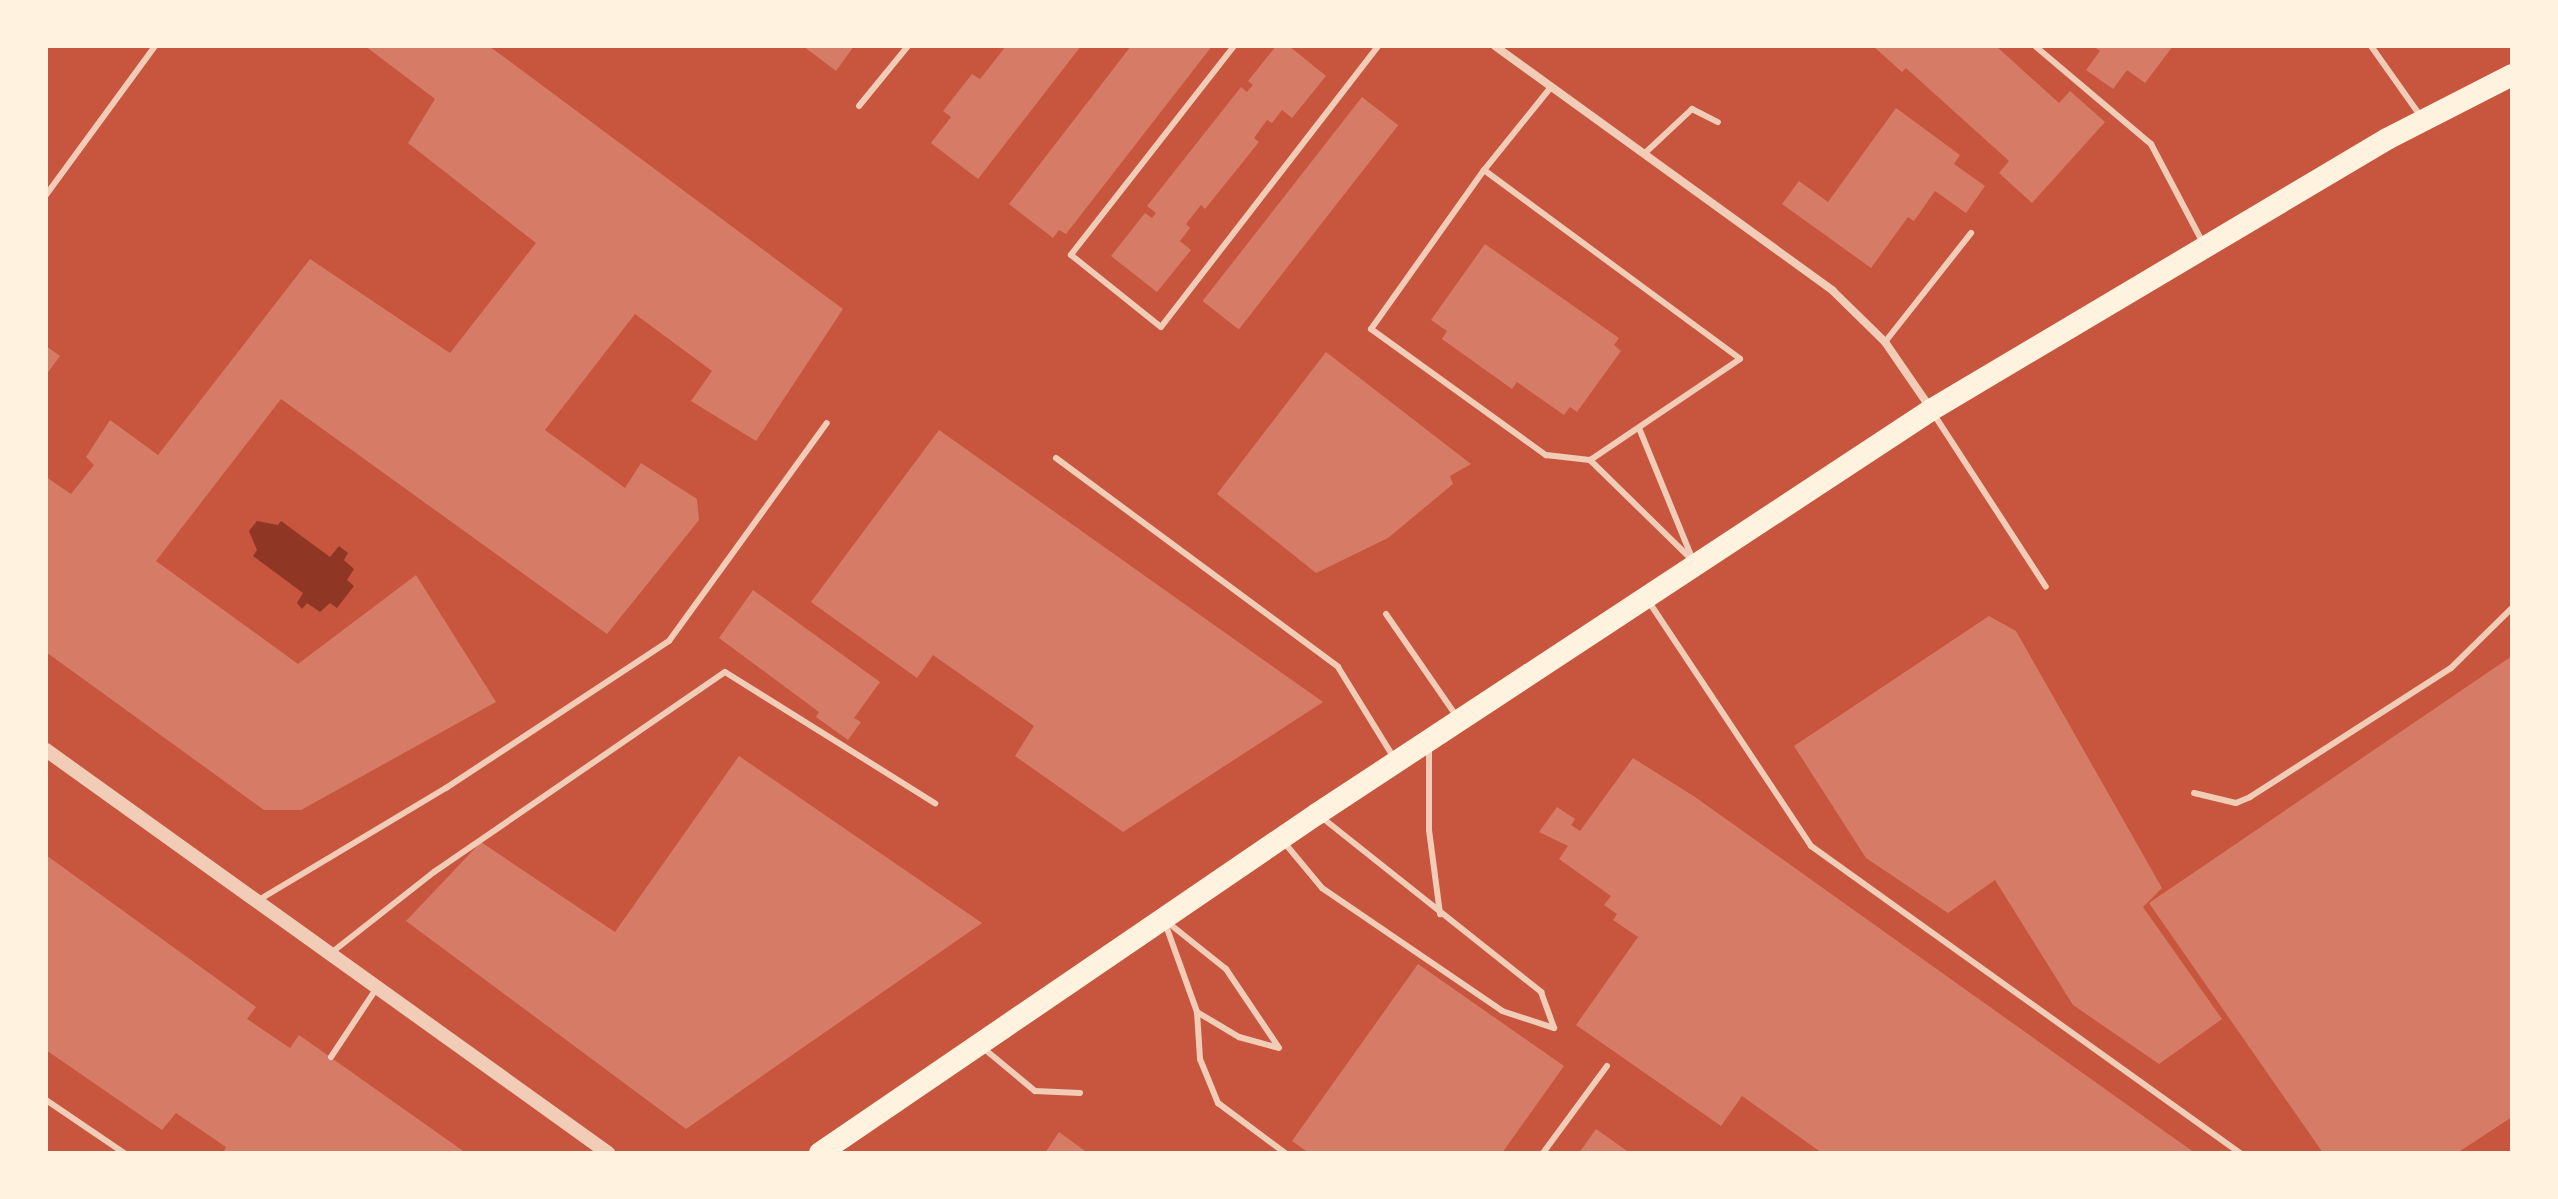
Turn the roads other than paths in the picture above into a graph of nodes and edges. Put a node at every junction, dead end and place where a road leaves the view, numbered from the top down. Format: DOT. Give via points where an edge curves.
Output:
graph roads {
  1 [pos="155,46"];
  2 [pos="908,46"];
  3 [pos="1234,46"];
  4 [pos="1378,46"];
  5 [pos="1495,46"];
  6 [pos="2035,46"];
  7 [pos="2371,46"];
  8 [pos="2512,75"];
  9 [pos="1551,87"];
  10 [pos="859,106"];
  11 [pos="2423,120"];
  12 [pos="1718,122"];
  13 [pos="1644,154"];
  14 [pos="1484,170"];
  15 [pos="46,195"];
  16 [pos="1971,233"];
  17 [pos="2205,246"];
  18 [pos="1885,342"];
  19 [pos="1931,410"];
  20 [pos="827,423"];
  21 [pos="1639,428"];
  22 [pos="1056,458"];
  23 [pos="1590,460"];
  24 [pos="1694,563"];
  25 [pos="2046,587"];
  26 [pos="1645,595"];
  27 [pos="2512,608"];
  28 [pos="1386,614"];
  29 [pos="1459,720"];
  30 [pos="1429,739"];
  31 [pos="46,750"];
  32 [pos="1396,761"];
  33 [pos="2194,793"];
  34 [pos="935,803"];
  35 [pos="1317,814"];
  36 [pos="1281,838"];
  37 [pos="254,903"];
  38 [pos="1440,914"];
  39 [pos="1164,919"];
  40 [pos="328,956"];
  41 [pos="376,989"];
  42 [pos="1197,1012"];
  43 [pos="980,1045"];
  44 [pos="331,1057"];
  45 [pos="1607,1066"];
  46 [pos="1080,1093"];
  47 [pos="46,1100"];
  48 [pos="124,1153"];
  49 [pos="608,1153"];
  50 [pos="820,1153"];
  51 [pos="1285,1153"];
  52 [pos="1543,1153"];
  53 [pos="2240,1153"];
  1 -- 15 [label="lane"];
  2 -- 10 [label="lane"];
  3 -- 4 [label="lane" via="1071,255 1161,327"];
  5 -- 9 [label="street"];
  6 -- 17 [label="lane" via="2151,144"];
  7 -- 11 [label="lane"];
  8 -- 11 [label="highway"];
  9 -- 13 [label="street"];
  9 -- 14 [label="lane"];
  11 -- 17 [label="highway"];
  12 -- 13 [label="lane" via="1692,109"];
  13 -- 18 [label="street" via="1833,291"];
  14 -- 21 [label="lane" via="1740,359"];
  14 -- 23 [label="lane" via="1371,329 1546,455"];
  16 -- 18 [label="lane"];
  17 -- 19 [label="highway"];
  18 -- 19 [label="street"];
  19 -- 24 [label="highway"];
  19 -- 25 [label="lane"];
  20 -- 37 [label="lane" via="669,641 446,788"];
  21 -- 23 [label="lane"];
  21 -- 24 [label="lane"];
  22 -- 32 [label="lane" via="1338,667"];
  23 -- 24 [label="lane"];
  24 -- 26 [label="highway"];
  26 -- 29 [label="highway"];
  26 -- 53 [label="lane" via="1811,846"];
  27 -- 33 [label="lane" via="2451,668 2250,797 2236,803"];
  28 -- 29 [label="lane"];
  29 -- 30 [label="highway"];
  30 -- 32 [label="highway"];
  30 -- 38 [label="lane" via="1429,830"];
  31 -- 37 [label="street"];
  32 -- 35 [label="highway"];
  34 -- 40 [label="lane" via="725,672 434,872"];
  35 -- 36 [label="highway"];
  35 -- 38 [label="lane"];
  36 -- 38 [label="lane" via="1334,896 1502,1011 1554,1028 1541,992"];
  36 -- 39 [label="highway"];
  37 -- 40 [label="street"];
  39 -- 42 [label="lane"];
  39 -- 42 [label="lane" via="1226,969 1279,1048 1239,1037"];
  39 -- 43 [label="highway"];
  40 -- 41 [label="street"];
  41 -- 44 [label="lane"];
  41 -- 49 [label="street"];
  42 -- 51 [label="lane" via="1200,1059 1218,1103"];
  43 -- 46 [label="lane" via="1035,1091"];
  43 -- 50 [label="highway"];
  45 -- 52 [label="lane"];
  47 -- 48 [label="lane"];
}
